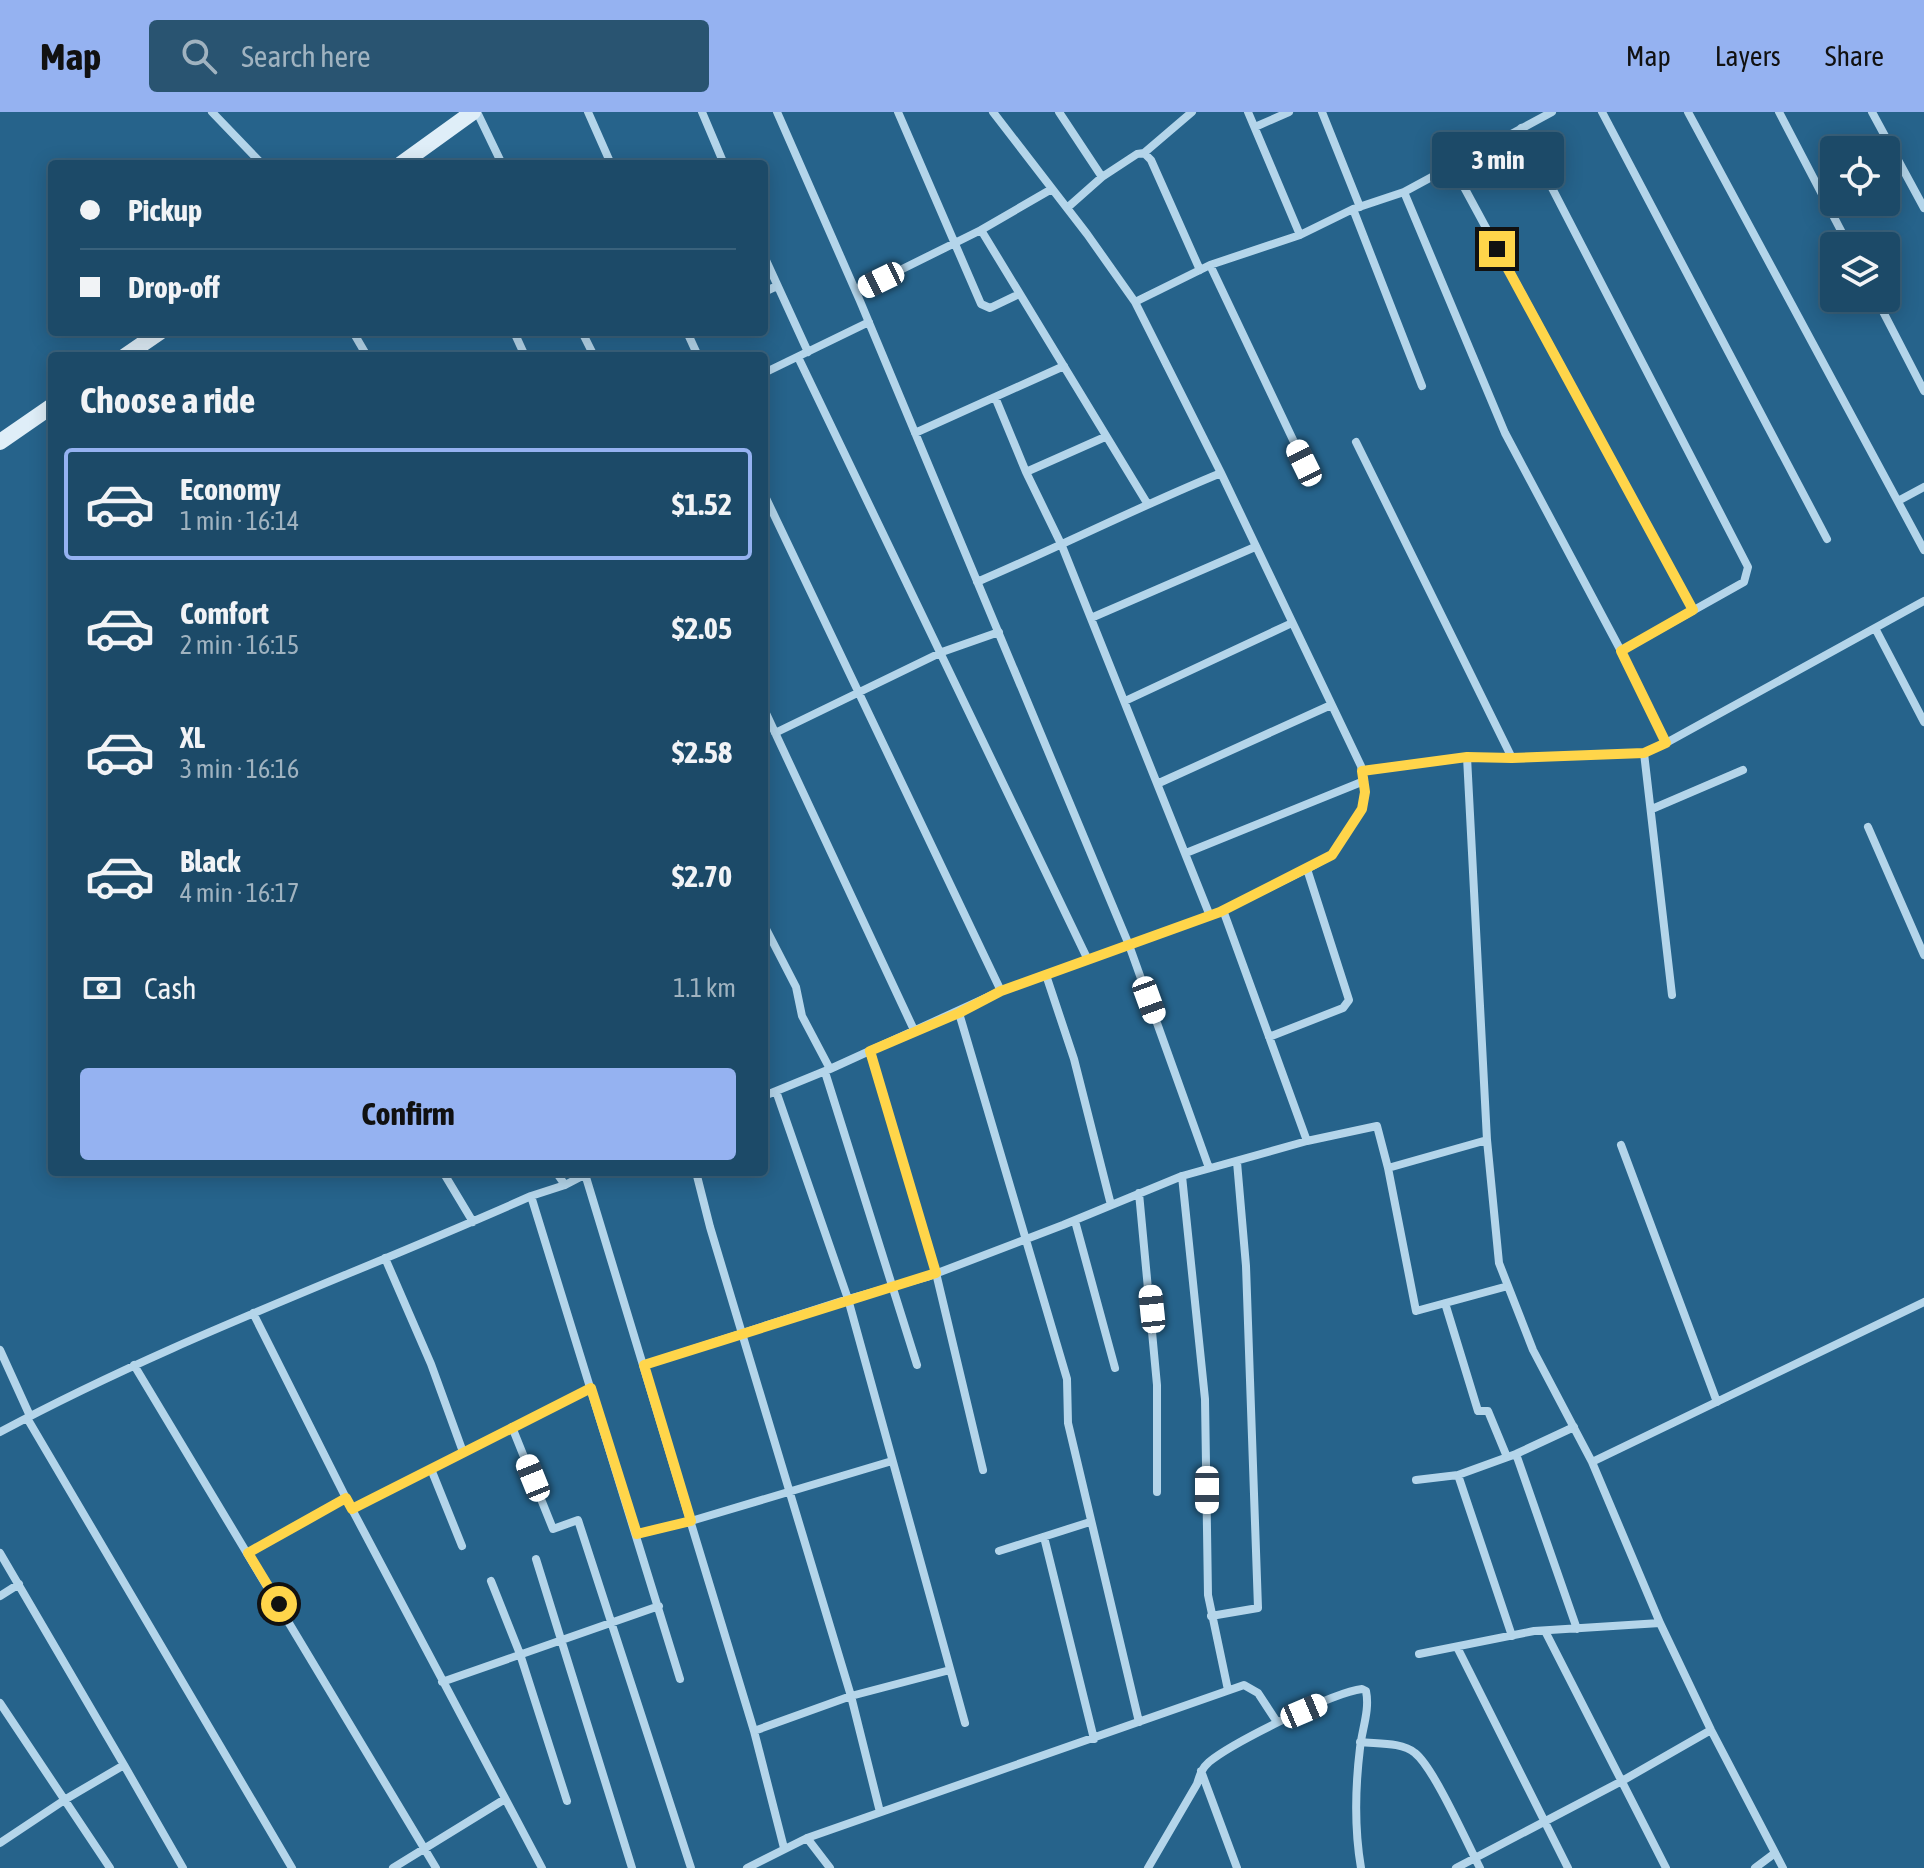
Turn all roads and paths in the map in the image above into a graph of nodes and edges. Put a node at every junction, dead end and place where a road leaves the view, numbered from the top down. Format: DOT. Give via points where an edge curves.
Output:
graph roads {
  1 [pos="212,112"];
  2 [pos="475,112"];
  3 [pos="588,112"];
  4 [pos="702,112"];
  5 [pos="777,112"];
  6 [pos="898,112"];
  7 [pos="993,112"];
  8 [pos="1059,112"];
  9 [pos="1192,112"];
  10 [pos="1248,112"];
  11 [pos="1289,112"];
  12 [pos="1322,112"];
  13 [pos="1552,112"];
  14 [pos="1602,112"];
  15 [pos="1688,112"];
  16 [pos="1779,112"];
  17 [pos="1872,112"];
  18 [pos="1179,116"];
  19 [pos="1255,127"];
  20 [pos="1521,128"];
  21 [pos="1144,153"];
  22 [pos="258,160"];
  23 [pos="407,160"];
  24 [pos="500,160"];
  25 [pos="609,160"];
  26 [pos="722,160"];
  27 [pos="1452,165"];
  28 [pos="1102,177"];
  29 [pos="1050,190"];
  30 [pos="1404,192"];
  31 [pos="1067,208"];
  32 [pos="1357,208"];
  33 [pos="1924,208"];
  34 [pos="981,230"];
  35 [pos="1842,232"];
  36 [pos="1300,235"];
  37 [pos="954,244"];
  38 [pos="768,265"];
  39 [pos="1210,265"];
  40 [pos="1200,270"];
  41 [pos="777,286"];
  42 [pos="768,290"];
  43 [pos="856,292"];
  44 [pos="1019,294"];
  45 [pos="1135,302"];
  46 [pos="1883,312"];
  47 [pos="869,322"];
  48 [pos="154,336"];
  49 [pos="131,352"];
  50 [pos="808,352"];
  51 [pos="798,357"];
  52 [pos="1064,366"];
  53 [pos="768,371"];
  54 [pos="1422,386"];
  55 [pos="1924,391"];
  56 [pos="995,397"];
  57 [pos="48,409"];
  58 [pos="915,433"];
  59 [pos="1105,437"];
  60 [pos="0,442"];
  61 [pos="1356,442"];
  62 [pos="1304,463"];
  63 [pos="1026,472"];
  64 [pos="1221,473"];
  65 [pos="1924,487"];
  66 [pos="1898,501"];
  67 [pos="768,502"];
  68 [pos="1147,503"];
  69 [pos="1827,539"];
  70 [pos="1062,546"];
  71 [pos="1255,547"];
  72 [pos="1924,550"];
  73 [pos="977,582"];
  74 [pos="1924,601"];
  75 [pos="1693,610"];
  76 [pos="1091,618"];
  77 [pos="1292,623"];
  78 [pos="1875,628"];
  79 [pos="999,632"];
  80 [pos="1621,651"];
  81 [pos="942,652"];
  82 [pos="860,693"];
  83 [pos="1125,701"];
  84 [pos="1331,705"];
  85 [pos="768,718"];
  86 [pos="1924,722"];
  87 [pos="775,733"];
  88 [pos="1666,743"];
  89 [pos="1644,753"];
  90 [pos="1467,757"];
  91 [pos="1512,758"];
  92 [pos="1743,770"];
  93 [pos="1363,776"];
  94 [pos="1159,783"];
  95 [pos="1652,809"];
  96 [pos="1868,827"];
  97 [pos="1186,853"];
  98 [pos="1307,869"];
  99 [pos="1223,910"];
  100 [pos="1210,916"];
  101 [pos="768,933"];
  102 [pos="1129,945"];
  103 [pos="1924,955"];
  104 [pos="1088,960"];
  105 [pos="1046,975"];
  106 [pos="1001,991"];
  107 [pos="1672,995"];
  108 [pos="959,1013"];
  109 [pos="914,1030"];
  110 [pos="1269,1037"];
  111 [pos="870,1051"];
  112 [pos="828,1070"];
  113 [pos="776,1091"];
  114 [pos="768,1094"];
  115 [pos="1487,1140"];
  116 [pos="1307,1141"];
  117 [pos="1621,1145"];
  118 [pos="1237,1162"];
  119 [pos="1209,1168"];
  120 [pos="1388,1168"];
  121 [pos="445,1176"];
  122 [pos="559,1176"];
  123 [pos="582,1176"];
  124 [pos="589,1176"];
  125 [pos="697,1176"];
  126 [pos="1182,1176"];
  127 [pos="565,1185"];
  128 [pos="1139,1193"];
  129 [pos="531,1196"];
  130 [pos="1111,1205"];
  131 [pos="1075,1221"];
  132 [pos="473,1222"];
  133 [pos="1027,1238"];
  134 [pos="385,1258"];
  135 [pos="936,1273"];
  136 [pos="1508,1286"];
  137 [pos="893,1287"];
  138 [pos="848,1299"];
  139 [pos="1924,1302"];
  140 [pos="1445,1303"];
  141 [pos="253,1313"];
  142 [pos="742,1334"];
  143 [pos="0,1350"];
  144 [pos="134,1365"];
  145 [pos="644,1365"];
  146 [pos="917,1365"];
  147 [pos="1115,1368"];
  148 [pos="591,1388"];
  149 [pos="1717,1402"];
  150 [pos="29,1417"];
  151 [pos="512,1427"];
  152 [pos="1574,1427"];
  153 [pos="0,1432"];
  154 [pos="463,1452"];
  155 [pos="1512,1456"];
  156 [pos="892,1461"];
  157 [pos="1592,1462"];
  158 [pos="431,1469"];
  159 [pos="983,1470"];
  160 [pos="1458,1475"];
  161 [pos="1416,1480"];
  162 [pos="791,1490"];
  163 [pos="1157,1492"];
  164 [pos="346,1498"];
  165 [pos="352,1509"];
  166 [pos="691,1521"];
  167 [pos="1090,1522"];
  168 [pos="637,1534"];
  169 [pos="1044,1537"];
  170 [pos="462,1546"];
  171 [pos="999,1551"];
  172 [pos="0,1553"];
  173 [pos="248,1553"];
  174 [pos="536,1559"];
  175 [pos="491,1581"];
  176 [pos="19,1584"];
  177 [pos="0,1596"];
  178 [pos="659,1606"];
  179 [pos="1211,1616"];
  180 [pos="612,1622"];
  181 [pos="1660,1623"];
  182 [pos="1577,1629"];
  183 [pos="1545,1631"];
  184 [pos="1512,1636"];
  185 [pos="562,1640"];
  186 [pos="1457,1647"];
  187 [pos="520,1654"];
  188 [pos="1419,1654"];
  189 [pos="950,1670"];
  190 [pos="680,1679"];
  191 [pos="442,1682"];
  192 [pos="1228,1690"];
  193 [pos="851,1696"];
  194 [pos="0,1703"];
  195 [pos="1139,1722"];
  196 [pos="1277,1722"];
  197 [pos="965,1723"];
  198 [pos="1711,1730"];
  199 [pos="754,1731"];
  200 [pos="1094,1739"];
  201 [pos="1360,1742"];
  202 [pos="124,1765"];
  203 [pos="1201,1770"];
  204 [pos="1622,1781"];
  205 [pos="66,1799"];
  206 [pos="505,1799"];
  207 [pos="567,1801"];
  208 [pos="880,1812"];
  209 [pos="1545,1822"];
  210 [pos="807,1838"];
  211 [pos="0,1843"];
  212 [pos="426,1848"];
  213 [pos="784,1848"];
  214 [pos="1775,1853"];
  215 [pos="1475,1858"];
  216 [pos="110,1868"];
  217 [pos="183,1868"];
  218 [pos="292,1868"];
  219 [pos="393,1868"];
  220 [pos="436,1868"];
  221 [pos="542,1868"];
  222 [pos="632,1868"];
  223 [pos="691,1868"];
  224 [pos="747,1868"];
  225 [pos="830,1868"];
  226 [pos="1148,1868"];
  227 [pos="1237,1868"];
  228 [pos="1361,1868"];
  229 [pos="1456,1868"];
  230 [pos="1480,1868"];
  231 [pos="1568,1868"];
  232 [pos="1666,1868"];
  233 [pos="1755,1868"];
  234 [pos="1783,1868"];
  1 -- 22 [label="street"];
  2 -- 23 [label="street"];
  2 -- 24 [label="street"];
  3 -- 25 [label="street"];
  4 -- 26 [label="street"];
  5 -- 43 [label="street"];
  6 -- 37 [label="street"];
  7 -- 29 [label="street"];
  8 -- 28 [label="street"];
  9 -- 18 [label="street"];
  10 -- 19 [label="street"];
  11 -- 19 [label="street"];
  12 -- 32 [label="street"];
  13 -- 20 [label="street"];
  14 -- 69 [label="street"];
  15 -- 66 [label="street"];
  16 -- 35 [label="street"];
  17 -- 33 [label="street"];
  18 -- 21 [label="street"];
  19 -- 36 [label="street"];
  20 -- 27 [label="street"];
  20 -- 75 [label="street" via="1748,567 1744,582"];
  21 -- 28 [label="street"];
  21 -- 40 [label="street"];
  27 -- 30 [label="street"];
  27 -- 75 [label="street"];
  28 -- 31 [label="street"];
  29 -- 31 [label="street"];
  29 -- 34 [label="street"];
  30 -- 32 [label="street"];
  30 -- 80 [label="street" via="1505,433"];
  31 -- 45 [label="street"];
  32 -- 36 [label="street"];
  32 -- 54 [label="street"];
  34 -- 37 [label="street"];
  34 -- 44 [label="street"];
  36 -- 39 [label="street"];
  37 -- 43 [label="street"];
  37 -- 44 [label="street" via="985,308"];
  38 -- 41 [label="street"];
  39 -- 40 [label="street"];
  39 -- 62 [label="street"];
  40 -- 45 [label="street"];
  41 -- 42 [label="street"];
  41 -- 50 [label="street"];
  43 -- 47 [label="street"];
  44 -- 52 [label="street"];
  45 -- 64 [label="street"];
  46 -- 55 [label="street"];
  47 -- 50 [label="street"];
  47 -- 58 [label="street"];
  48 -- 49 [label="street"];
  50 -- 51 [label="street"];
  51 -- 53 [label="street"];
  51 -- 81 [label="street"];
  52 -- 56 [label="street"];
  52 -- 59 [label="street"];
  56 -- 58 [label="street"];
  56 -- 63 [label="street"];
  57 -- 60 [label="street"];
  58 -- 73 [label="street"];
  59 -- 63 [label="street"];
  59 -- 68 [label="street"];
  61 -- 91 [label="street"];
  63 -- 70 [label="street"];
  64 -- 68 [label="street"];
  64 -- 71 [label="street"];
  65 -- 66 [label="street"];
  66 -- 72 [label="street"];
  67 -- 82 [label="street"];
  68 -- 70 [label="street"];
  70 -- 73 [label="street"];
  70 -- 76 [label="street"];
  71 -- 76 [label="street"];
  71 -- 77 [label="street"];
  73 -- 79 [label="street"];
  74 -- 78 [label="street"];
  75 -- 80 [label="street"];
  76 -- 83 [label="street"];
  77 -- 83 [label="street"];
  77 -- 84 [label="street"];
  78 -- 86 [label="street"];
  78 -- 88 [label="street"];
  79 -- 81 [label="street"];
  79 -- 102 [label="street"];
  80 -- 88 [label="street"];
  81 -- 82 [label="street"];
  81 -- 104 [label="street"];
  82 -- 87 [label="street"];
  82 -- 106 [label="street"];
  83 -- 94 [label="street"];
  84 -- 93 [label="street"];
  84 -- 94 [label="street"];
  85 -- 87 [label="street"];
  87 -- 109 [label="street"];
  88 -- 89 [label="street"];
  89 -- 91 [label="street"];
  89 -- 95 [label="street"];
  90 -- 91 [label="street"];
  90 -- 93 [label="street"];
  90 -- 115 [label="street"];
  92 -- 95 [label="street"];
  93 -- 97 [label="street"];
  93 -- 98 [label="street" via="1362,809 1356,821 1332,855"];
  94 -- 97 [label="street"];
  95 -- 107 [label="street"];
  96 -- 103 [label="street"];
  97 -- 100 [label="street"];
  98 -- 99 [label="street"];
  98 -- 110 [label="street" via="1349,1000 1343,1008"];
  99 -- 100 [label="street"];
  99 -- 110 [label="street"];
  100 -- 102 [label="street"];
  101 -- 112 [label="street"];
  102 -- 104 [label="street"];
  102 -- 119 [label="street"];
  104 -- 105 [label="street"];
  105 -- 106 [label="street"];
  105 -- 130 [label="street" via="1074,1059"];
  106 -- 108 [label="street"];
  108 -- 109 [label="street"];
  108 -- 133 [label="street"];
  109 -- 111 [label="street"];
  110 -- 116 [label="street"];
  111 -- 112 [label="street"];
  111 -- 135 [label="street"];
  112 -- 113 [label="street"];
  112 -- 137 [label="street"];
  113 -- 114 [label="street"];
  113 -- 138 [label="street"];
  115 -- 120 [label="street"];
  115 -- 136 [label="street" via="1499,1263"];
  116 -- 118 [label="street"];
  116 -- 120 [label="street" via="1377,1126"];
  117 -- 149 [label="street"];
  118 -- 119 [label="street"];
  118 -- 179 [label="street" via="1247,1282 1258,1608"];
  119 -- 126 [label="street"];
  120 -- 140 [label="street" via="1416,1311"];
  121 -- 132 [label="street"];
  122 -- 127 [label="street"];
  123 -- 127 [label="street"];
  124 -- 145 [label="street"];
  125 -- 142 [label="street"];
  126 -- 128 [label="street"];
  126 -- 179 [label="street" via="1205,1399"];
  127 -- 129 [label="street"];
  128 -- 130 [label="street"];
  128 -- 163 [label="street" via="1157,1385"];
  129 -- 132 [label="street"];
  129 -- 148 [label="street"];
  130 -- 131 [label="street"];
  131 -- 133 [label="street"];
  131 -- 147 [label="street"];
  132 -- 134 [label="street"];
  133 -- 135 [label="street"];
  133 -- 167 [label="street" via="1067,1379 1068,1423"];
  134 -- 141 [label="street"];
  134 -- 154 [label="street"];
  135 -- 137 [label="street"];
  135 -- 159 [label="street"];
  136 -- 140 [label="street"];
  136 -- 152 [label="street" via="1533,1350"];
  137 -- 138 [label="street"];
  137 -- 146 [label="street"];
  138 -- 142 [label="street"];
  138 -- 156 [label="street"];
  139 -- 149 [label="street"];
  140 -- 155 [label="street" via="1478,1411 1488,1411"];
  141 -- 144 [label="street"];
  141 -- 164 [label="street"];
  142 -- 145 [label="street"];
  142 -- 162 [label="street"];
  143 -- 150 [label="street"];
  144 -- 150 [label="street"];
  144 -- 173 [label="street"];
  145 -- 166 [label="street"];
  148 -- 151 [label="street"];
  148 -- 168 [label="street"];
  149 -- 157 [label="street"];
  150 -- 153 [label="street"];
  150 -- 218 [label="street"];
  151 -- 154 [label="street"];
  151 -- 180 [label="street" via="553,1529 578,1520"];
  152 -- 155 [label="street"];
  152 -- 157 [label="street"];
  154 -- 158 [label="street"];
  155 -- 160 [label="street"];
  155 -- 182 [label="street"];
  156 -- 162 [label="street"];
  156 -- 189 [label="street"];
  157 -- 181 [label="street"];
  158 -- 165 [label="street"];
  158 -- 170 [label="street"];
  160 -- 161 [label="street"];
  160 -- 184 [label="street"];
  162 -- 166 [label="street"];
  162 -- 193 [label="street"];
  164 -- 165 [label="street"];
  164 -- 173 [label="street"];
  165 -- 191 [label="street"];
  166 -- 168 [label="street"];
  166 -- 199 [label="street"];
  167 -- 169 [label="street"];
  167 -- 195 [label="street"];
  168 -- 178 [label="street"];
  169 -- 171 [label="street"];
  169 -- 200 [label="street"];
  172 -- 176 [label="street"];
  173 -- 212 [label="street"];
  174 -- 185 [label="street"];
  175 -- 187 [label="street"];
  176 -- 177 [label="street"];
  176 -- 202 [label="street"];
  178 -- 180 [label="street"];
  178 -- 190 [label="street"];
  179 -- 192 [label="street"];
  180 -- 185 [label="street"];
  180 -- 223 [label="street"];
  181 -- 182 [label="street"];
  181 -- 198 [label="street"];
  182 -- 183 [label="street"];
  183 -- 184 [label="street"];
  183 -- 204 [label="street"];
  184 -- 186 [label="street"];
  185 -- 187 [label="street"];
  185 -- 222 [label="street"];
  186 -- 188 [label="street"];
  186 -- 209 [label="street"];
  187 -- 191 [label="street"];
  187 -- 207 [label="street"];
  189 -- 193 [label="street"];
  189 -- 197 [label="street"];
  191 -- 206 [label="street"];
  192 -- 195 [label="street"];
  192 -- 196 [label="street" via="1244,1685 1258,1693"];
  193 -- 199 [label="street"];
  193 -- 208 [label="street"];
  194 -- 205 [label="street"];
  195 -- 200 [label="street"];
  196 -- 201 [label="street" via="1362,1689 1368,1700"];
  196 -- 203 [label="street"];
  198 -- 204 [label="street"];
  198 -- 214 [label="street"];
  199 -- 213 [label="street"];
  200 -- 208 [label="street"];
  201 -- 215 [label="street" via="1415,1753 1429,1769"];
  201 -- 228 [label="street" via="1355,1824"];
  202 -- 205 [label="street"];
  202 -- 217 [label="street"];
  203 -- 226 [label="street"];
  203 -- 227 [label="street"];
  204 -- 209 [label="street"];
  204 -- 232 [label="street"];
  205 -- 211 [label="street"];
  205 -- 216 [label="street"];
  206 -- 212 [label="street"];
  206 -- 221 [label="street"];
  208 -- 210 [label="street"];
  209 -- 215 [label="street"];
  209 -- 231 [label="street"];
  210 -- 213 [label="street"];
  210 -- 225 [label="street"];
  212 -- 219 [label="street"];
  212 -- 220 [label="street"];
  213 -- 224 [label="street"];
  214 -- 233 [label="street"];
  214 -- 234 [label="street"];
  215 -- 229 [label="street"];
  215 -- 230 [label="street"];
}
